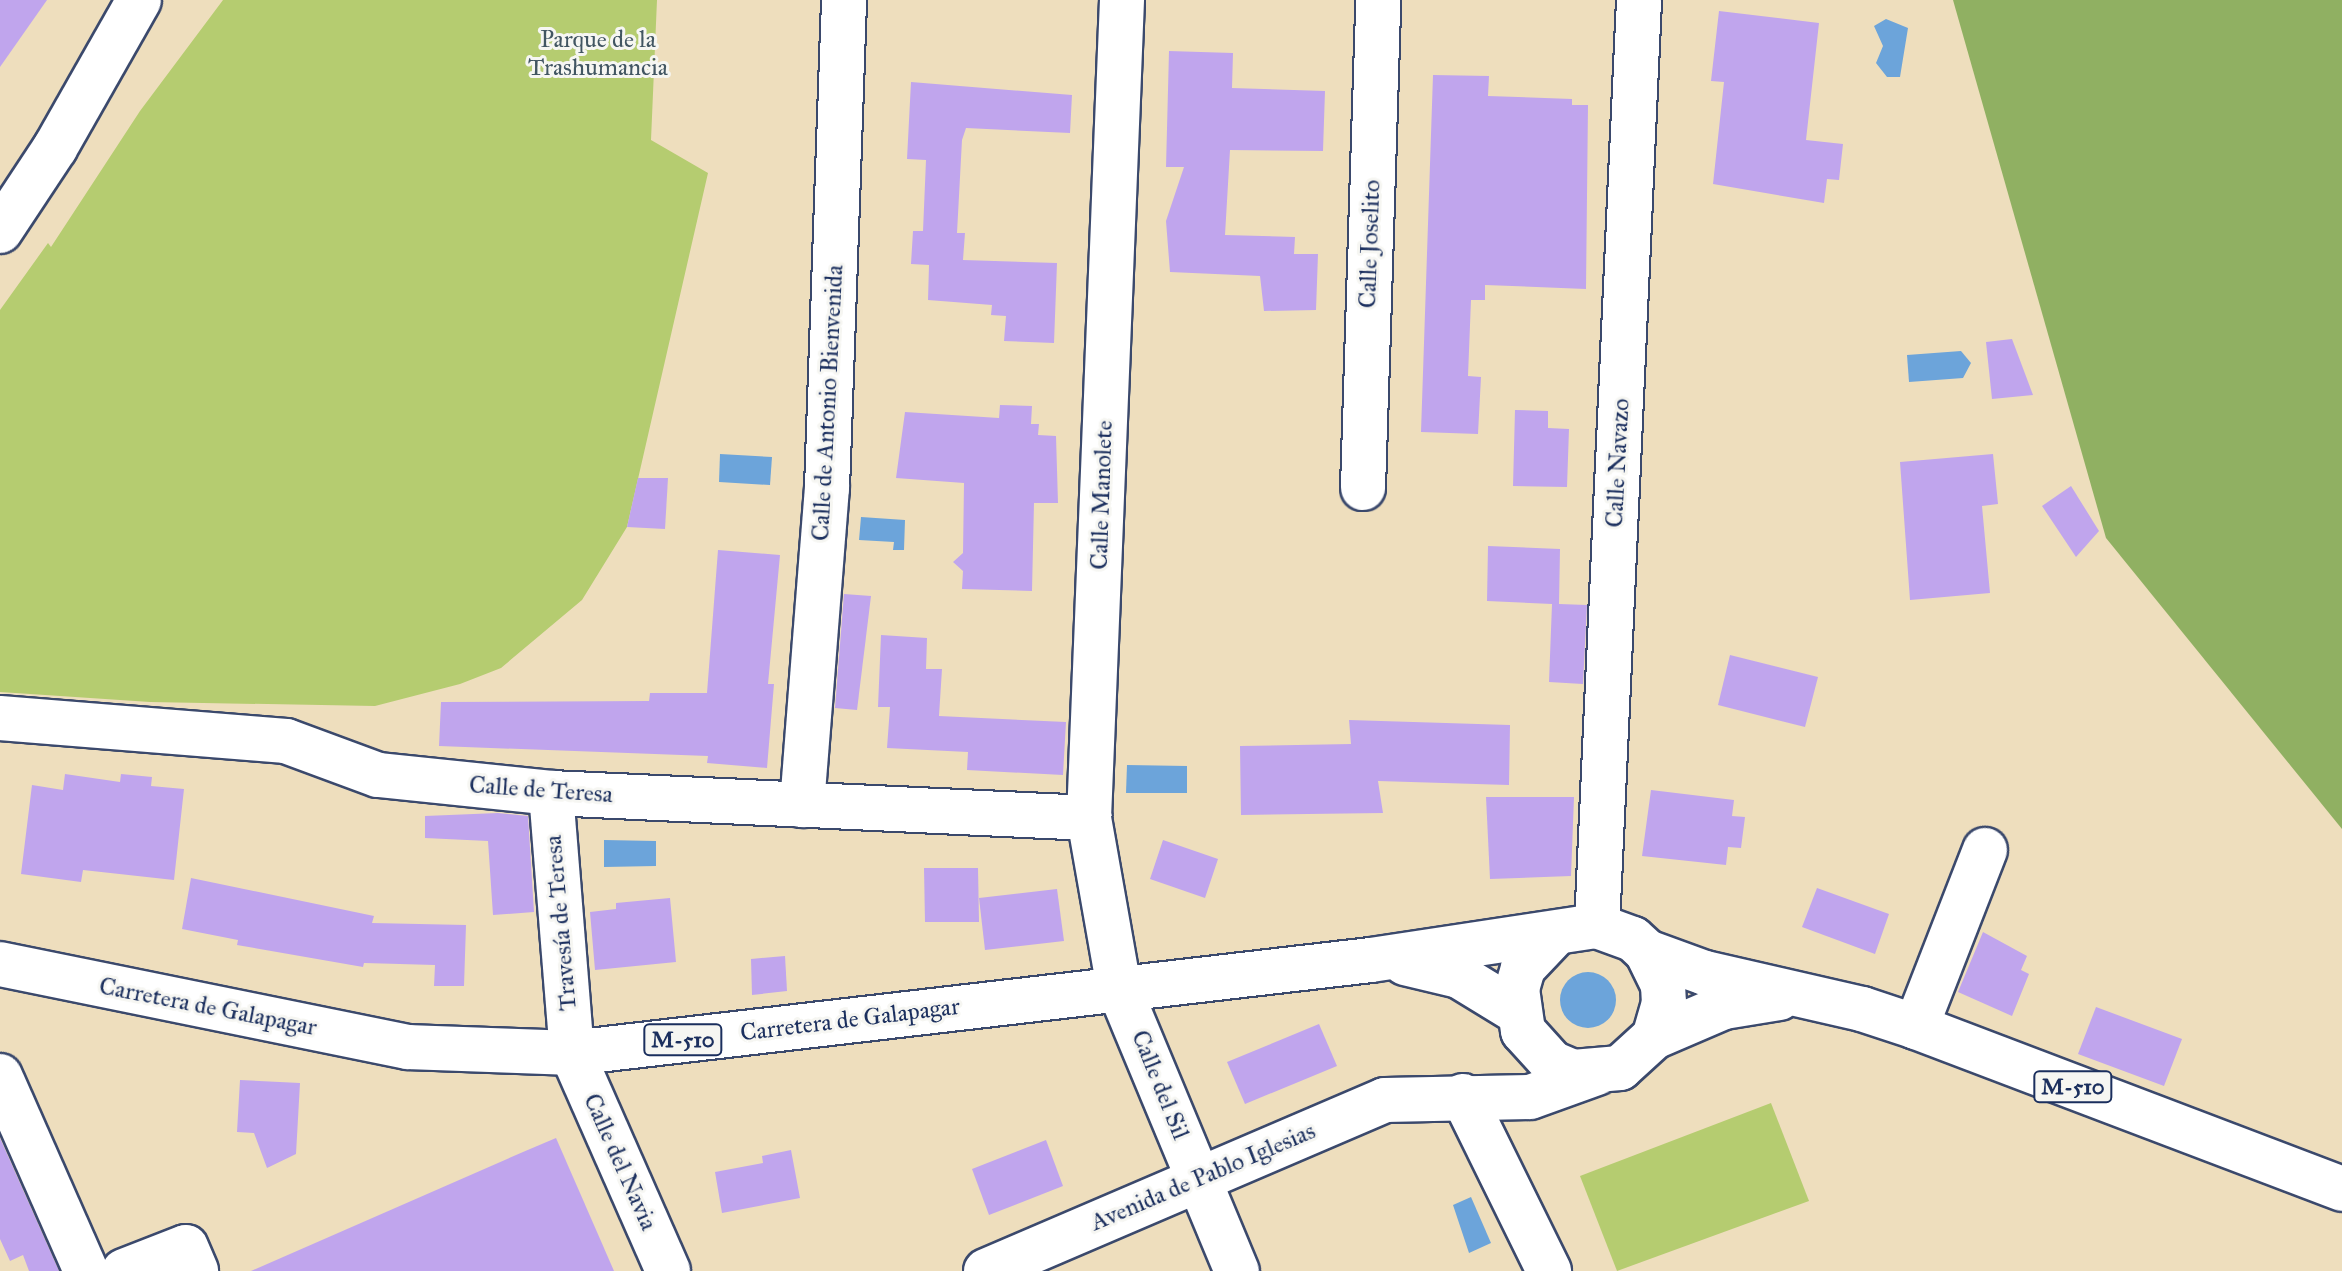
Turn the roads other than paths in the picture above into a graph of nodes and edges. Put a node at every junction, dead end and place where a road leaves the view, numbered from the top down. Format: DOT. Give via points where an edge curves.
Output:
graph roads {
  1 [pos="139,0"];
  2 [pos="844,0"];
  3 [pos="1122,0"];
  4 [pos="1378,0"];
  5 [pos="1639,0"];
  6 [pos="0,231"];
  7 [pos="1363,488"];
  8 [pos="0,718"];
  9 [pos="551,793"];
  10 [pos="802,805"];
  11 [pos="1089,818"];
  12 [pos="1985,850"];
  13 [pos="1576,930"];
  14 [pos="1647,952"];
  15 [pos="1371,960"];
  16 [pos="0,964"];
  17 [pos="1119,988"];
  18 [pos="1801,995"];
  19 [pos="1916,1027"];
  20 [pos="1526,1030"];
  21 [pos="1654,1037"];
  22 [pos="572,1053"];
  23 [pos="1597,1073"];
  24 [pos="0,1076"];
  25 [pos="1444,1096"];
  26 [pos="1530,1097"];
  27 [pos="1198,1178"];
  28 [pos="2342,1189"];
  29 [pos="1522,1210"];
  30 [pos="195,1252"];
  31 [pos="86,1271"];
  32 [pos="124,1271"];
  33 [pos="668,1271"];
  34 [pos="986,1271"];
  35 [pos="1237,1271"];
  36 [pos="1549,1271"];
  1 -- 6 [label="street" via="55,148"];
  2 -- 10 [label="street, Calle de Antonio Bienvenida" via="827,488"];
  3 -- 11 [label="street, Calle Manolete"];
  4 -- 7 [label="street, Calle Joselito"];
  5 -- 13 [label="street, Calle Navazo"];
  8 -- 9 [label="street, Calle de Teresa" via="286,741 378,775"];
  9 -- 10 [label="street, Calle de Teresa"];
  9 -- 22 [label="street, Travesía de Teresa"];
  10 -- 11 [label="street, Calle de Teresa"];
  11 -- 17 [label="street, Calle Manolete"];
  12 -- 19 [label="street"];
  13 -- 14 [label="street, M-510" via="1615,930"];
  13 -- 15 [label="street, M-510"];
  13 -- 20 [label="street" via="1523,968"];
  14 -- 18 [label="street, M-510" via="1681,967"];
  14 -- 21 [label="street" via="1663,985 1664,1003"];
  15 -- 17 [label="street, Carretera de Galapagar / M-510"];
  15 -- 20 [label="street, M-510" via="1433,966 1459,976"];
  16 -- 22 [label="street, Carretera de Galapagar / M-510" via="408,1047"];
  17 -- 22 [label="street, Carretera de Galapagar / M-510"];
  17 -- 27 [label="street, Calle del Sil"];
  18 -- 19 [label="street, M-510"];
  18 -- 21 [label="street, M-510" via="1724,1007"];
  19 -- 28 [label="street, M-510"];
  20 -- 23 [label="street, M-510" via="1573,1072"];
  20 -- 25 [label="street, Avenida de Pablo Iglesias" via="1510,1069"];
  21 -- 23 [label="street, M-510" via="1620,1068"];
  22 -- 33 [label="street, Calle del Navia"];
  23 -- 26 [label="street"];
  24 -- 31 [label="street"];
  25 -- 26 [label="street"];
  25 -- 27 [label="street, Avenida de Pablo Iglesias" via="1385,1100"];
  25 -- 29 [label="street"];
  26 -- 29 [label="street" via="1519,1125"];
  27 -- 34 [label="street, Avenida de Pablo Iglesias"];
  27 -- 35 [label="street, Calle del Sil"];
  29 -- 36 [label="street"];
  30 -- 32 [label="street"];
}
